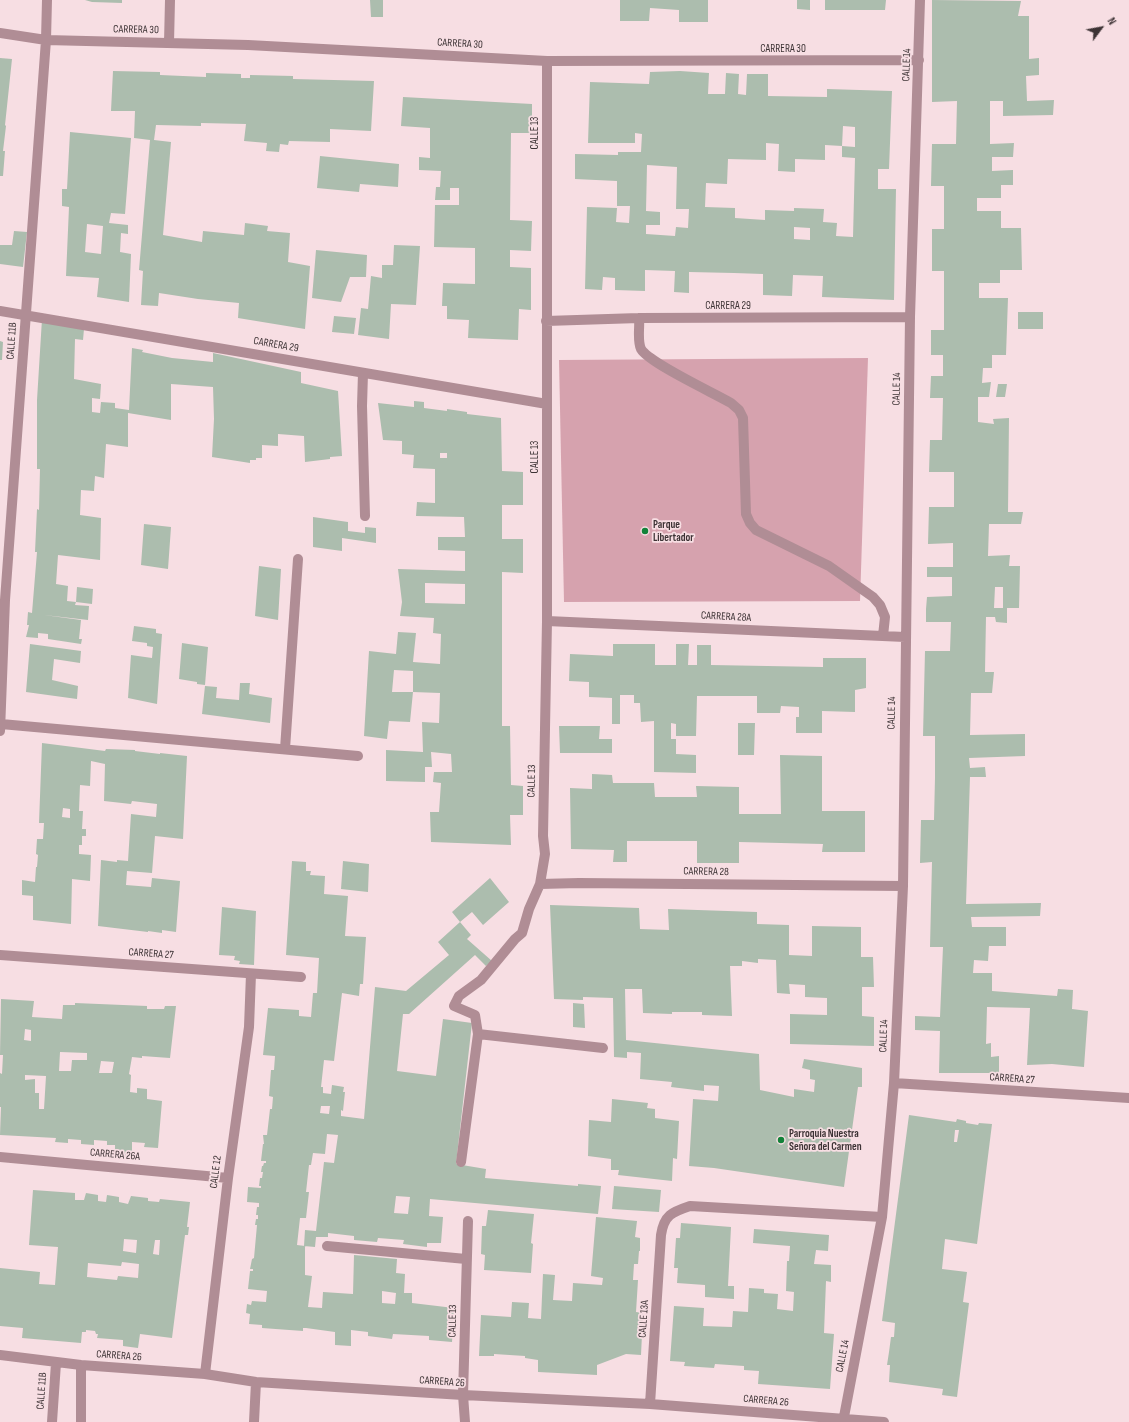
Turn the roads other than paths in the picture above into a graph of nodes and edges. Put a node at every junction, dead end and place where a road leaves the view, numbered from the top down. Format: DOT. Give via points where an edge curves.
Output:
graph roads {
  1 [pos="47,0"];
  2 [pos="170,0"];
  3 [pos="920,0"];
  4 [pos="0,33"];
  5 [pos="46,40"];
  6 [pos="170,43"];
  7 [pos="919,60"];
  8 [pos="547,61"];
  9 [pos="0,311"];
  10 [pos="26,314"];
  11 [pos="910,317"];
  12 [pos="639,318"];
  13 [pos="546,321"];
  14 [pos="364,373"];
  15 [pos="547,404"];
  16 [pos="365,516"];
  17 [pos="298,559"];
  18 [pos="3,600"];
  19 [pos="547,621"];
  20 [pos="883,636"];
  21 [pos="905,637"];
  22 [pos="0,724"];
  23 [pos="0,731"];
  24 [pos="285,750"];
  25 [pos="358,756"];
  26 [pos="540,884"];
  27 [pos="902,886"];
  28 [pos="0,955"];
  29 [pos="251,974"];
  30 [pos="301,977"];
  31 [pos="478,1034"];
  32 [pos="603,1048"];
  33 [pos="894,1083"];
  34 [pos="1129,1098"];
  35 [pos="0,1157"];
  36 [pos="461,1162"];
  37 [pos="228,1178"];
  38 [pos="882,1217"];
  39 [pos="468,1221"];
  40 [pos="327,1246"];
  41 [pos="466,1259"];
  42 [pos="0,1355"];
  43 [pos="56,1363"];
  44 [pos="81,1365"];
  45 [pos="205,1374"];
  46 [pos="256,1382"];
  47 [pos="463,1395"];
  48 [pos="650,1404"];
  49 [pos="844,1421"];
  50 [pos="52,1422"];
  51 [pos="80,1422"];
  52 [pos="254,1422"];
  53 [pos="464,1422"];
  54 [pos="884,1422"];
  1 -- 5 [label="street, CALLE 11B"];
  2 -- 6 [label="street"];
  3 -- 7 [label="street, CALLE 14"];
  4 -- 5 [label="street, CARRERA 30"];
  5 -- 6 [label="street, CARRERA 30"];
  5 -- 10 [label="street, CALLE 11B"];
  6 -- 8 [label="street, CARRERA 30"];
  7 -- 8 [label="street, CARRERA 30"];
  7 -- 11 [label="street, CALLE 14"];
  8 -- 13 [label="street, CALLE 13"];
  9 -- 10 [label="street, CARRERA 29"];
  10 -- 14 [label="street, CARRERA 29"];
  10 -- 18 [label="street, CALLE 11B"];
  11 -- 12 [label="street, CARRERA 29"];
  11 -- 21 [label="street, CALLE 14"];
  12 -- 13 [label="street, CARRERA 29"];
  12 -- 20 [label="street" via="639,343 645,354 739,410 743,418 746,514 750,523 756,530 829,566 873,597 880,604 885,617"];
  13 -- 15 [label="street, CALLE 13"];
  14 -- 15 [label="street, CARRERA 29"];
  14 -- 16 [label="street" via="362,406"];
  15 -- 19 [label="street, CALLE 13"];
  17 -- 24 [label="street"];
  18 -- 22 [label="street, CALLE 11B"];
  19 -- 20 [label="street, CARRERA 28A"];
  19 -- 26 [label="street, CALLE 13" via="543,836 546,854"];
  20 -- 21 [label="street, CARRERA 28A"];
  21 -- 27 [label="street, CALLE 14"];
  22 -- 23 [label="street, CALLE 11B"];
  22 -- 24 [label="street"];
  24 -- 25 [label="street"];
  26 -- 27 [label="street, CARRERA 28"];
  26 -- 31 [label="street" via="529,908 522,933 481,980 459,996 454,1006 475,1015"];
  27 -- 33 [label="street, CALLE 14"];
  28 -- 29 [label="street, CARRERA 27"];
  29 -- 30 [label="street, CARRERA 27"];
  29 -- 37 [label="street, CALLE 12" via="249,1027"];
  31 -- 32 [label="street"];
  31 -- 36 [label="street"];
  33 -- 34 [label="street, CARRERA 27"];
  33 -- 38 [label="street, CALLE 14"];
  35 -- 37 [label="street, CARRERA 26A"];
  37 -- 45 [label="street, CALLE 12"];
  38 -- 48 [label="street, CALLE 13A" via="690,1206 674,1211 663,1224 661,1235"];
  38 -- 49 [label="street, CALLE 14"];
  39 -- 41 [label="street, CALLE 13"];
  40 -- 41 [label="street"];
  41 -- 47 [label="street, CALLE 13"];
  42 -- 43 [label="street, CARRERA 26"];
  43 -- 44 [label="street, CARRERA 26"];
  43 -- 50 [label="street, CALLE 11B"];
  44 -- 45 [label="street, CARRERA 26"];
  44 -- 51 [label="street"];
  45 -- 46 [label="street, CARRERA 26"];
  46 -- 47 [label="street, CARRERA 26"];
  46 -- 52 [label="street"];
  47 -- 48 [label="street, CARRERA 26"];
  47 -- 53 [label="street, CALLE 13"];
  48 -- 49 [label="street, CARRERA 26"];
  49 -- 54 [label="street, CARRERA 26"];
}
